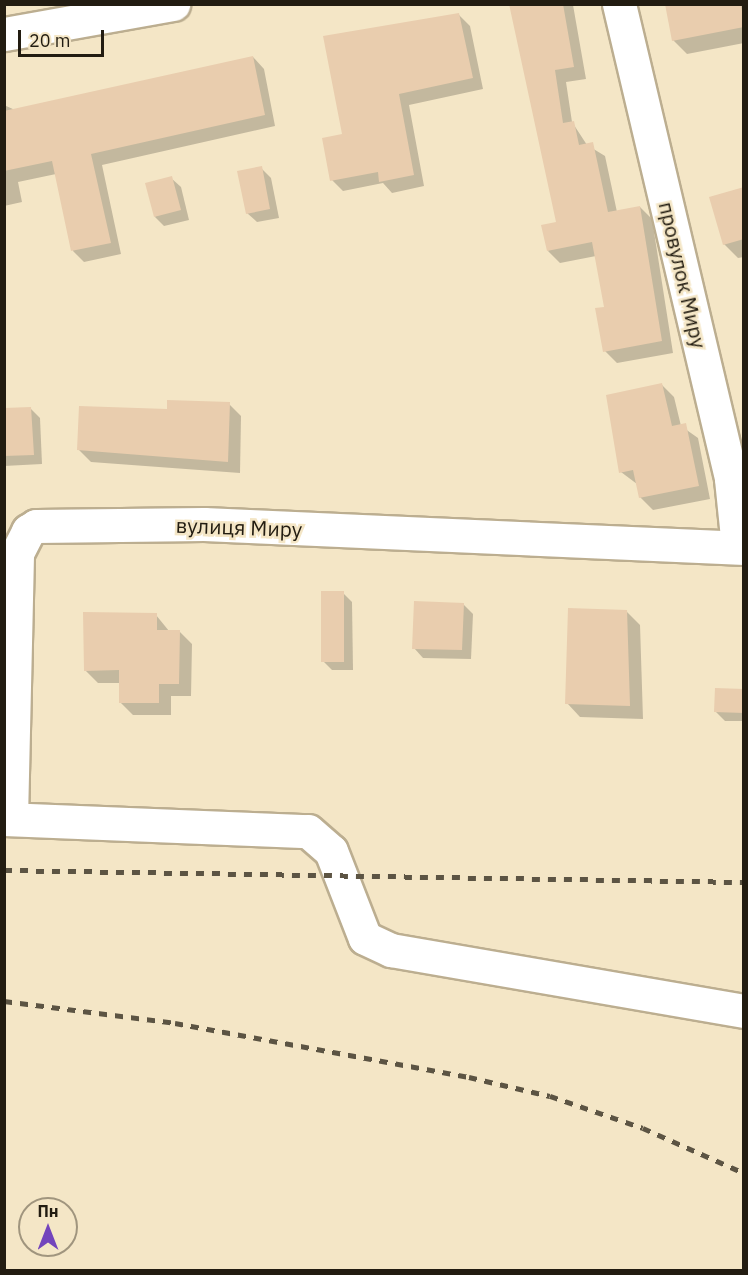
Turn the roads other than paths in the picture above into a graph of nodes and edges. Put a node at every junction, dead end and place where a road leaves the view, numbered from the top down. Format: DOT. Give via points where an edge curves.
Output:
graph roads {
  1 [pos="173,4"];
  2 [pos="619,4"];
  3 [pos="4,34"];
  4 [pos="741,548"];
  5 [pos="8,819"];
  6 [pos="744,1011"];
  1 -- 3 [label="street"];
  2 -- 4 [label="street, провулок Миру" via="731,479"];
  4 -- 5 [label="street, вулиця Миру" via="204,524 36,526 17,553"];
  5 -- 6 [label="street" via="308,831 331,851 365,938 391,950"];
}
